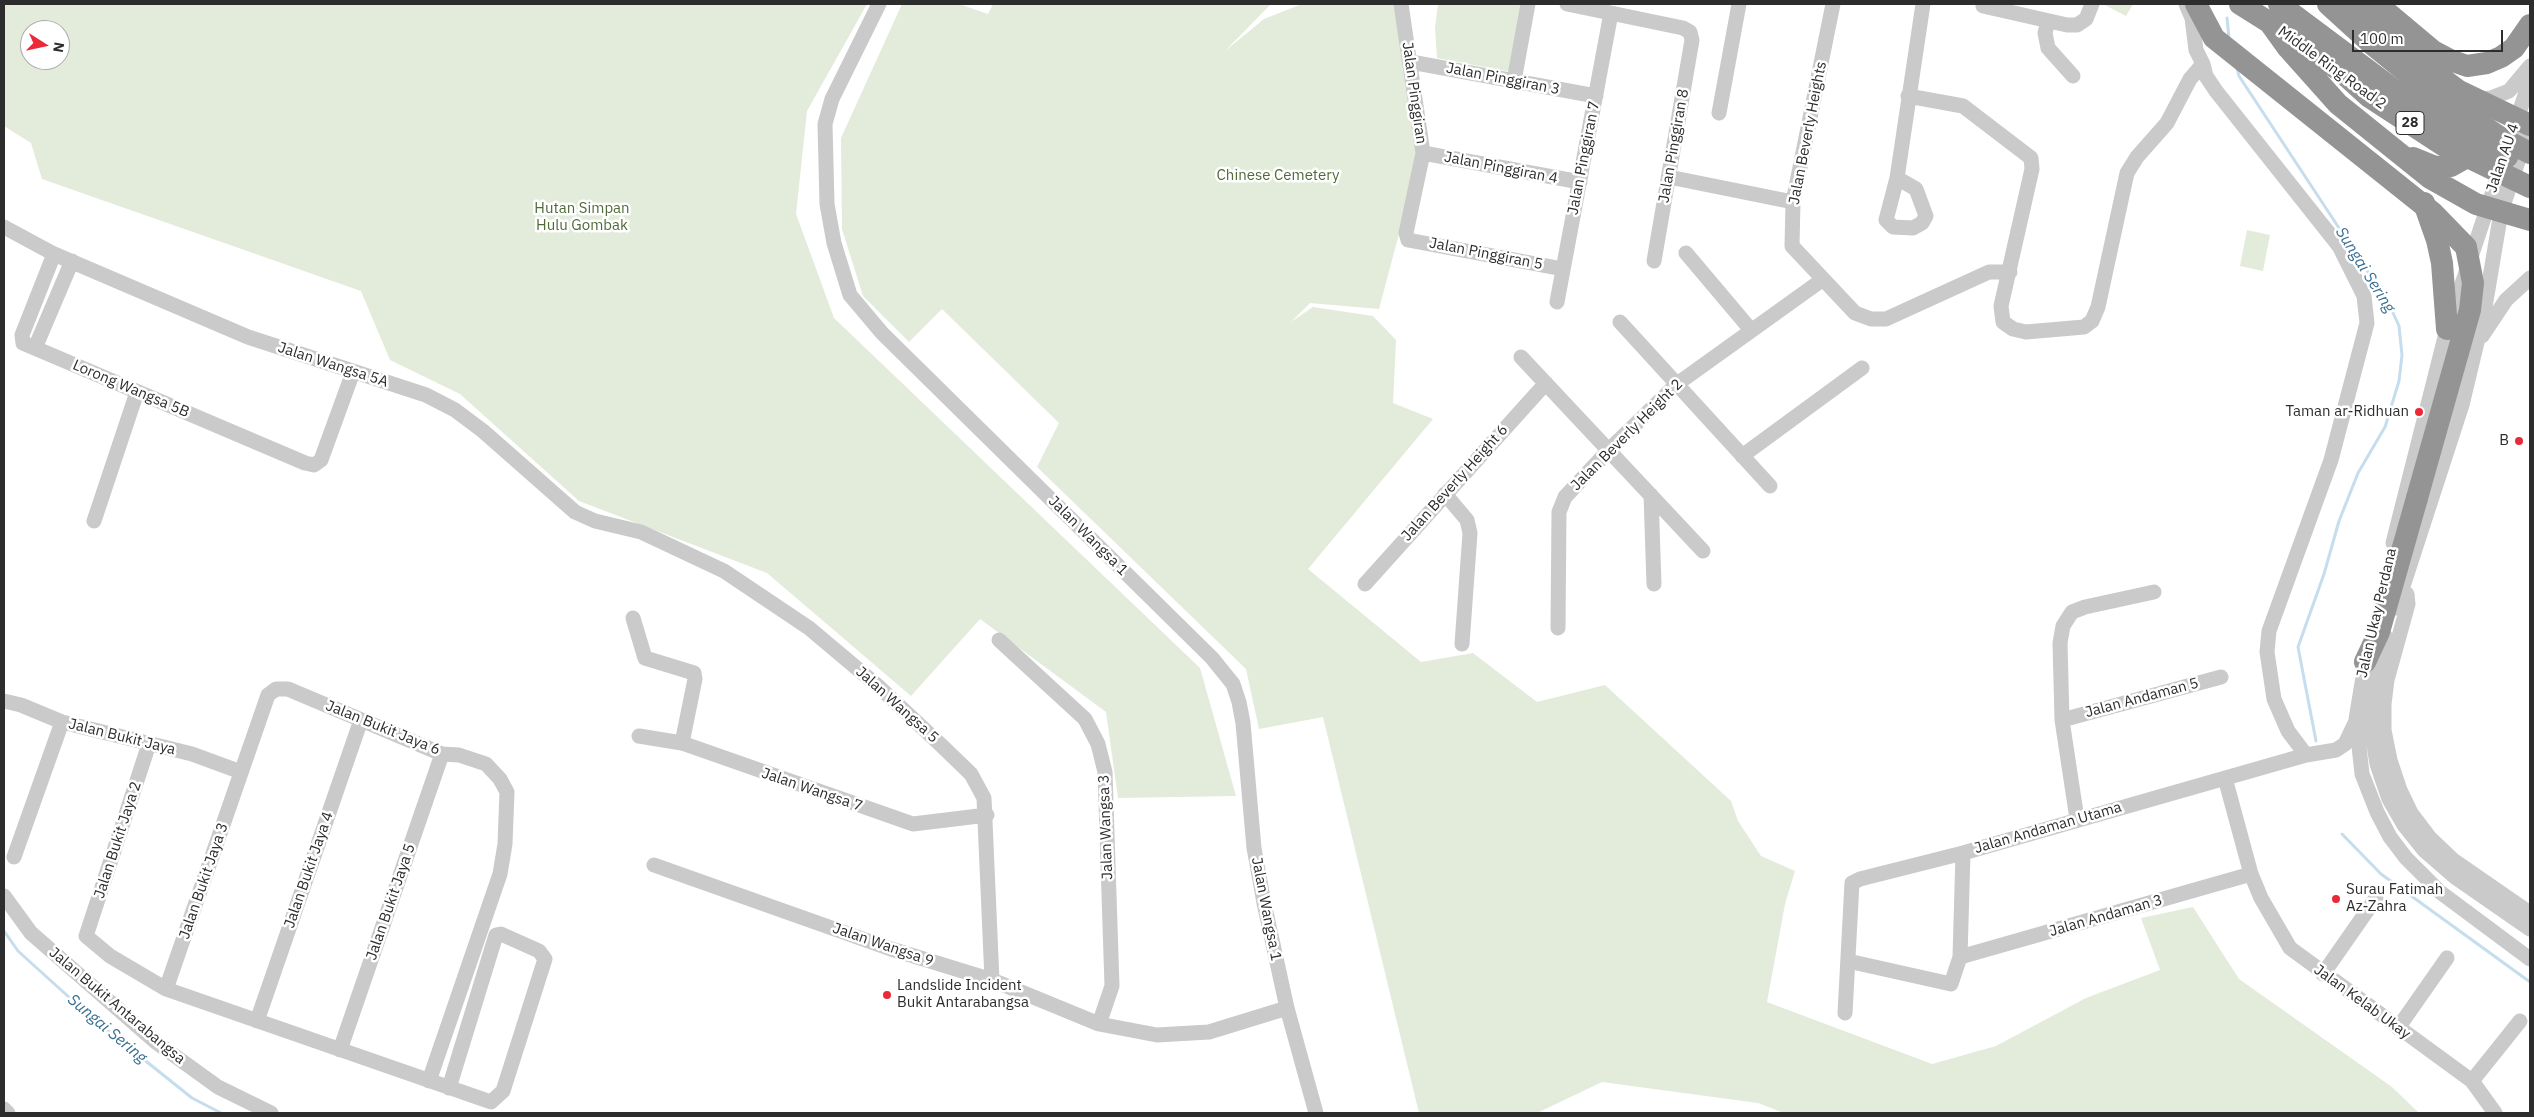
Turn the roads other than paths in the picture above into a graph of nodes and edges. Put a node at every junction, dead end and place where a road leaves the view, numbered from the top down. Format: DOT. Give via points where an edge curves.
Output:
graph roads {
  1 [pos="879,4"];
  2 [pos="1401,4"];
  3 [pos="1528,4"];
  4 [pos="1567,4"];
  5 [pos="1739,4"];
  6 [pos="1832,4"];
  7 [pos="1923,4"];
  8 [pos="2092,4"];
  9 [pos="2186,4"];
  10 [pos="2240,4"];
  11 [pos="2328,4"];
  12 [pos="2352,4"];
  13 [pos="2377,4"];
  14 [pos="1977,5"];
  15 [pos="2196,9"];
  16 [pos="1611,13"];
  17 [pos="2275,14"];
  18 [pos="2048,21"];
  19 [pos="2530,24"];
  20 [pos="1411,62"];
  21 [pos="2203,64"];
  22 [pos="2530,66"];
  23 [pos="2073,76"];
  24 [pos="2530,80"];
  25 [pos="1514,81"];
  26 [pos="1596,96"];
  27 [pos="1908,96"];
  28 [pos="2467,96"];
  29 [pos="1718,113"];
  30 [pos="2526,124"];
  31 [pos="2371,132"];
  32 [pos="2530,152"];
  33 [pos="1423,153"];
  34 [pos="2401,154"];
  35 [pos="2530,167"];
  36 [pos="1669,177"];
  37 [pos="1897,178"];
  38 [pos="1580,182"];
  39 [pos="2530,186"];
  40 [pos="1793,202"];
  41 [pos="2494,210"];
  42 [pos="2530,220"];
  43 [pos="4,227"];
  44 [pos="1408,240"];
  45 [pos="54,254"];
  46 [pos="1686,254"];
  47 [pos="72,261"];
  48 [pos="1654,261"];
  49 [pos="1564,269"];
  50 [pos="2010,272"];
  51 [pos="2530,278"];
  52 [pos="1822,280"];
  53 [pos="1557,302"];
  54 [pos="1620,322"];
  55 [pos="2447,329"];
  56 [pos="1751,330"];
  57 [pos="2476,345"];
  58 [pos="29,346"];
  59 [pos="1521,357"];
  60 [pos="1862,368"];
  61 [pos="353,372"];
  62 [pos="1546,383"];
  63 [pos="1677,384"];
  64 [pos="137,392"];
  65 [pos="1609,450"];
  66 [pos="1742,456"];
  67 [pos="1770,486"];
  68 [pos="1446,494"];
  69 [pos="1651,495"];
  70 [pos="94,521"];
  71 [pos="641,532"];
  72 [pos="1703,551"];
  73 [pos="2407,578"];
  74 [pos="1365,584"];
  75 [pos="1654,584"];
  76 [pos="2154,592"];
  77 [pos="633,618"];
  78 [pos="1558,628"];
  79 [pos="999,640"];
  80 [pos="1462,644"];
  81 [pos="2365,662"];
  82 [pos="2221,677"];
  83 [pos="4,701"];
  84 [pos="2356,719"];
  85 [pos="361,720"];
  86 [pos="2062,720"];
  87 [pos="62,722"];
  88 [pos="639,736"];
  89 [pos="682,743"];
  90 [pos="149,744"];
  91 [pos="2336,750"];
  92 [pos="442,754"];
  93 [pos="2306,755"];
  94 [pos="241,772"];
  95 [pos="2362,774"];
  96 [pos="2225,778"];
  97 [pos="987,815"];
  98 [pos="2077,819"];
  99 [pos="1963,853"];
  100 [pos="14,858"];
  101 [pos="654,865"];
  102 [pos="2423,873"];
  103 [pos="2251,874"];
  104 [pos="4,896"];
  105 [pos="2376,898"];
  106 [pos="2530,913"];
  107 [pos="2530,929"];
  108 [pos="2530,948"];
  109 [pos="1960,957"];
  110 [pos="2447,958"];
  111 [pos="2530,959"];
  112 [pos="1848,961"];
  113 [pos="2323,974"];
  114 [pos="992,980"];
  115 [pos="166,990"];
  116 [pos="1287,1008"];
  117 [pos="1845,1013"];
  118 [pos="258,1021"];
  119 [pos="2520,1021"];
  120 [pos="1099,1024"];
  121 [pos="2398,1028"];
  122 [pos="340,1050"];
  123 [pos="429,1081"];
  124 [pos="2472,1081"];
  125 [pos="449,1088"];
  126 [pos="4,1109"];
  127 [pos="8,1113"];
  128 [pos="272,1113"];
  129 [pos="1316,1113"];
  130 [pos="2495,1113"];
  1 -- 116 [label="street, Jalan Wangsa 1" via="832,99 825,124 827,204 834,243 850,295 882,333 1212,658 1233,684 1240,702 1244,731 1254,848"];
  2 -- 20 [label="street, Jalan Pinggiran"];
  3 -- 25 [label="street"];
  4 -- 16 [label="street"];
  5 -- 29 [label="street"];
  6 -- 40 [label="street, Jalan Beverly Heights"];
  7 -- 27 [label="street"];
  8 -- 18 [label="street" via="2086,20 2077,25"];
  9 -- 15 [label="street"];
  10 -- 17 [label="highway, Middle Ring Road 2 / 28"];
  11 -- 32 [label="highway, bridge" via="2426,88 2501,138"];
  12 -- 28 [label="highway" via="2404,50"];
  13 -- 19 [label="highway" via="2434,51 2467,66 2487,64 2514,48"];
  14 -- 18 [label="street"];
  15 -- 21 [label="street" via="2196,50"];
  15 -- 81 [label="highway, bridge" via="2214,38 2432,212 2466,247 2473,283 2470,310 2379,632"];
  16 -- 26 [label="street, Jalan Pinggiran 7"];
  16 -- 36 [label="street, Jalan Pinggiran 8" via="1690,32 1692,40"];
  17 -- 31 [label="highway" via="2315,80"];
  17 -- 35 [label="highway, Middle Ring Road 2 / 28, bridge" via="2352,58 2441,121"];
  17 -- 39 [label="highway, Middle Ring Road 2 / 28, bridge" via="2301,42 2368,96 2443,145"];
  18 -- 23 [label="street" via="2044,33 2048,48"];
  20 -- 25 [label="street, Jalan Pinggiran 3"];
  20 -- 33 [label="street, Jalan Pinggiran"];
  21 -- 50 [label="street" via="2190,79 2167,122 2127,173 2092,320 2084,327 2026,332 2013,330 2002,322 2001,306"];
  21 -- 93 [label="street" via="2206,76 2216,91 2339,246 2364,296 2367,323 2330,460 2269,631 2267,652 2274,699 2288,731"];
  22 -- 28 [label="street" via="2509,91 2492,98"];
  24 -- 30 [label="street, Jalan AU 4"];
  25 -- 26 [label="street, Jalan Pinggiran 3"];
  26 -- 38 [label="street, Jalan Pinggiran 7"];
  27 -- 37 [label="street"];
  27 -- 50 [label="street" via="1962,106 2031,158 2032,169"];
  28 -- 30 [label="highway"];
  28 -- 34 [label="highway" via="2478,118 2479,133 2472,152 2459,163 2443,167"];
  30 -- 41 [label="street, Jalan AU 4"];
  31 -- 34 [label="highway"];
  31 -- 55 [label="highway" via="2408,175 2427,207 2442,263"];
  33 -- 38 [label="street, Jalan Pinggiran 4"];
  33 -- 44 [label="street, Jalan Pinggiran" via="1406,233"];
  34 -- 41 [label="highway" via="2430,178"];
  36 -- 40 [label="street"];
  36 -- 48 [label="street, Jalan Pinggiran 8"];
  38 -- 49 [label="street, Jalan Pinggiran 7"];
  40 -- 52 [label="street, Jalan Beverly Heights" via="1792,246"];
  41 -- 42 [label="highway"];
  41 -- 55 [label="street, Jalan Ukay Perdana"];
  41 -- 57 [label="street, Jalan Ukay Perdana"];
  43 -- 45 [label="street, Jalan Wangsa 5A"];
  44 -- 49 [label="street, Jalan Pinggiran 5"];
  45 -- 47 [label="street, Jalan Wangsa 5A"];
  45 -- 58 [label="street" via="22,335"];
  46 -- 56 [label="street"];
  47 -- 58 [label="street"];
  47 -- 61 [label="street, Jalan Wangsa 5A" via="248,337"];
  49 -- 53 [label="street, Jalan Pinggiran 7"];
  50 -- 52 [label="street, Jalan Beverly Heights" via="1989,272 1886,319 1871,319 1855,313"];
  51 -- 57 [label="street" via="2506,300"];
  52 -- 56 [label="street, Jalan Beverly Height 2"];
  54 -- 63 [label="street"];
  55 -- 81 [label="street, Jalan Ukay Perdana"];
  56 -- 63 [label="street, Jalan Beverly Height 2"];
  57 -- 73 [label="street, Jalan Ukay Perdana" via="2462,405"];
  58 -- 64 [label="street, Lorong Wangsa 5B"];
  59 -- 62 [label="street"];
  60 -- 66 [label="street"];
  61 -- 64 [label="street, Lorong Wangsa 5B" via="321,460 314,466"];
  61 -- 71 [label="street, Jalan Wangsa 5A" via="426,395 455,410 575,512 595,521"];
  62 -- 65 [label="street"];
  62 -- 68 [label="street, Jalan Beverly Height 6"];
  63 -- 65 [label="street, Jalan Beverly Height 2"];
  63 -- 66 [label="street"];
  64 -- 70 [label="street"];
  65 -- 69 [label="street"];
  65 -- 78 [label="street, Jalan Beverly Height 2" via="1565,497 1560,512"];
  66 -- 67 [label="street"];
  68 -- 74 [label="street, Jalan Beverly Height 6"];
  68 -- 80 [label="street" via="1467,520 1470,533"];
  69 -- 72 [label="street"];
  69 -- 75 [label="street"];
  71 -- 97 [label="street, Jalan Wangsa 5" via="724,571 809,628 878,686 971,774 984,798"];
  73 -- 106 [label="street" via="2408,604 2394,650 2384,704 2384,730 2400,790 2411,813 2453,860"];
  73 -- 107 [label="street, Jalan Ukay Perdana" via="2379,659 2372,693 2371,718 2377,764 2389,799 2424,850 2455,877"];
  76 -- 86 [label="street" via="2072,612 2063,626 2060,643"];
  77 -- 89 [label="street" via="645,658 694,672"];
  79 -- 120 [label="street, Jalan Wangsa 3" via="1085,719 1098,744 1105,772 1112,986"];
  81 -- 84 [label="street, Jalan Ukay Perdana"];
  82 -- 86 [label="street, Jalan Andaman 5"];
  83 -- 87 [label="street, Jalan Bukit Jaya" via="21,704"];
  84 -- 91 [label="street" via="2345,744"];
  84 -- 95 [label="street, Jalan Ukay Perdana"];
  85 -- 92 [label="street, Jalan Bukit Jaya 6"];
  85 -- 94 [label="street, Jalan Bukit Jaya 6" via="288,689 276,689 268,695"];
  85 -- 118 [label="street, Jalan Bukit Jaya 4"];
  86 -- 98 [label="street"];
  87 -- 90 [label="street, Jalan Bukit Jaya"];
  87 -- 100 [label="street"];
  88 -- 89 [label="street, Jalan Wangsa 7"];
  89 -- 97 [label="street, Jalan Wangsa 7" via="913,824"];
  90 -- 94 [label="street, Jalan Bukit Jaya" via="192,754"];
  90 -- 115 [label="street, Jalan Bukit Jaya 2" via="86,936 110,956"];
  91 -- 93 [label="street, Jalan Andaman Utama"];
  91 -- 95 [label="street" via="2353,759"];
  92 -- 122 [label="street, Jalan Bukit Jaya 5"];
  92 -- 123 [label="street, Jalan Bukit Jaya 6" via="471,758 486,764 500,779 506,792 505,844 500,874"];
  93 -- 96 [label="street, Jalan Andaman Utama"];
  94 -- 115 [label="street, Jalan Bukit Jaya 3"];
  95 -- 102 [label="street, Jalan Ukay Perdana" via="2390,837"];
  96 -- 98 [label="street, Jalan Andaman Utama"];
  96 -- 103 [label="street, Jalan Kelab Ukay"];
  97 -- 114 [label="street, Jalan Wangsa 5"];
  98 -- 99 [label="street, Jalan Andaman Utama"];
  99 -- 109 [label="street, Jalan Andaman Utama"];
  99 -- 112 [label="street" via="1860,879 1852,884"];
  101 -- 114 [label="street, Jalan Wangsa 9" via="891,949"];
  102 -- 108 [label="street"];
  102 -- 111 [label="street, Jalan Ukay Perdana" via="2440,892"];
  103 -- 109 [label="street, Jalan Andaman 3"];
  103 -- 113 [label="street, Jalan Kelab Ukay" via="2290,948"];
  104 -- 128 [label="street, Jalan Bukit Antarabangsa" via="31,933 157,1043 218,1087"];
  105 -- 113 [label="street"];
  109 -- 112 [label="street, Jalan Andaman Utama" via="1951,984"];
  110 -- 121 [label="street"];
  112 -- 117 [label="street"];
  113 -- 121 [label="street, Jalan Kelab Ukay"];
  114 -- 120 [label="street, Jalan Wangsa 9"];
  115 -- 118 [label="street"];
  116 -- 120 [label="street, Jalan Wangsa 9" via="1208,1032 1157,1035"];
  116 -- 129 [label="street, Jalan Wangsa 1"];
  118 -- 122 [label="street"];
  119 -- 124 [label="street"];
  121 -- 124 [label="street, Jalan Kelab Ukay"];
  122 -- 123 [label="street"];
  123 -- 125 [label="street"];
  124 -- 130 [label="street, Jalan Kelab Ukay"];
  125 -- 125 [label="street" via="496,935 501,934 543,953 545,959 503,1091 490,1102"];
  126 -- 127 [label="street"];
}
